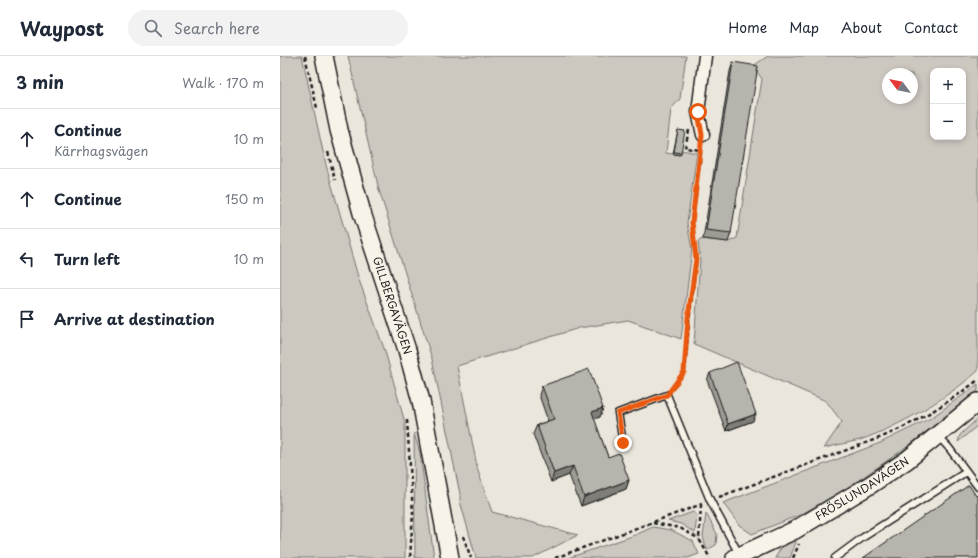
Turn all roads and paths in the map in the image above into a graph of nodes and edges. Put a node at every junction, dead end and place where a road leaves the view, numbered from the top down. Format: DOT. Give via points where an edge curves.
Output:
graph roads {
  1 [pos="305,56"];
  2 [pos="324,56"];
  3 [pos="705,56"];
  4 [pos="318,110"];
  5 [pos="702,135"];
  6 [pos="327,149"];
  7 [pos="337,186"];
  8 [pos="978,380"];
  9 [pos="667,395"];
  10 [pos="978,402"];
  11 [pos="407,416"];
  12 [pos="938,436"];
  13 [pos="623,443"];
  14 [pos="966,472"];
  15 [pos="978,487"];
  16 [pos="710,500"];
  17 [pos="701,504"];
  18 [pos="652,522"];
  19 [pos="699,539"];
  20 [pos="738,557"];
  21 [pos="410,558"];
  22 [pos="450,558"];
  23 [pos="555,558"];
  24 [pos="710,558"];
  25 [pos="835,558"];
  1 -- 4 [label="path"];
  2 -- 22 [label="street, GILLBERGAVÄGEN" via="339,130 362,213 421,401"];
  3 -- 5 [label="street" via="698,112"];
  5 -- 9 [label="path" via="692,222 696,259 685,366"];
  6 -- 7 [label="path"];
  8 -- 16 [label="path" via="942,406 902,428"];
  9 -- 13 [label="lane" via="618,413"];
  9 -- 16 [label="lane"];
  10 -- 12 [label="street, FRÖSLUNDAVÄGEN"];
  11 -- 21 [label="path" via="412,498"];
  12 -- 14 [label="lane"];
  12 -- 20 [label="street, FRÖSLUNDAVÄGEN" via="907,460 834,508"];
  14 -- 15 [label="lane"];
  14 -- 25 [label="lane"];
  16 -- 17 [label="path"];
  16 -- 20 [label="lane"];
  17 -- 18 [label="path"];
  17 -- 19 [label="path"];
  18 -- 19 [label="path" via="680,528"];
  18 -- 23 [label="path"];
  19 -- 24 [label="path"];
}
